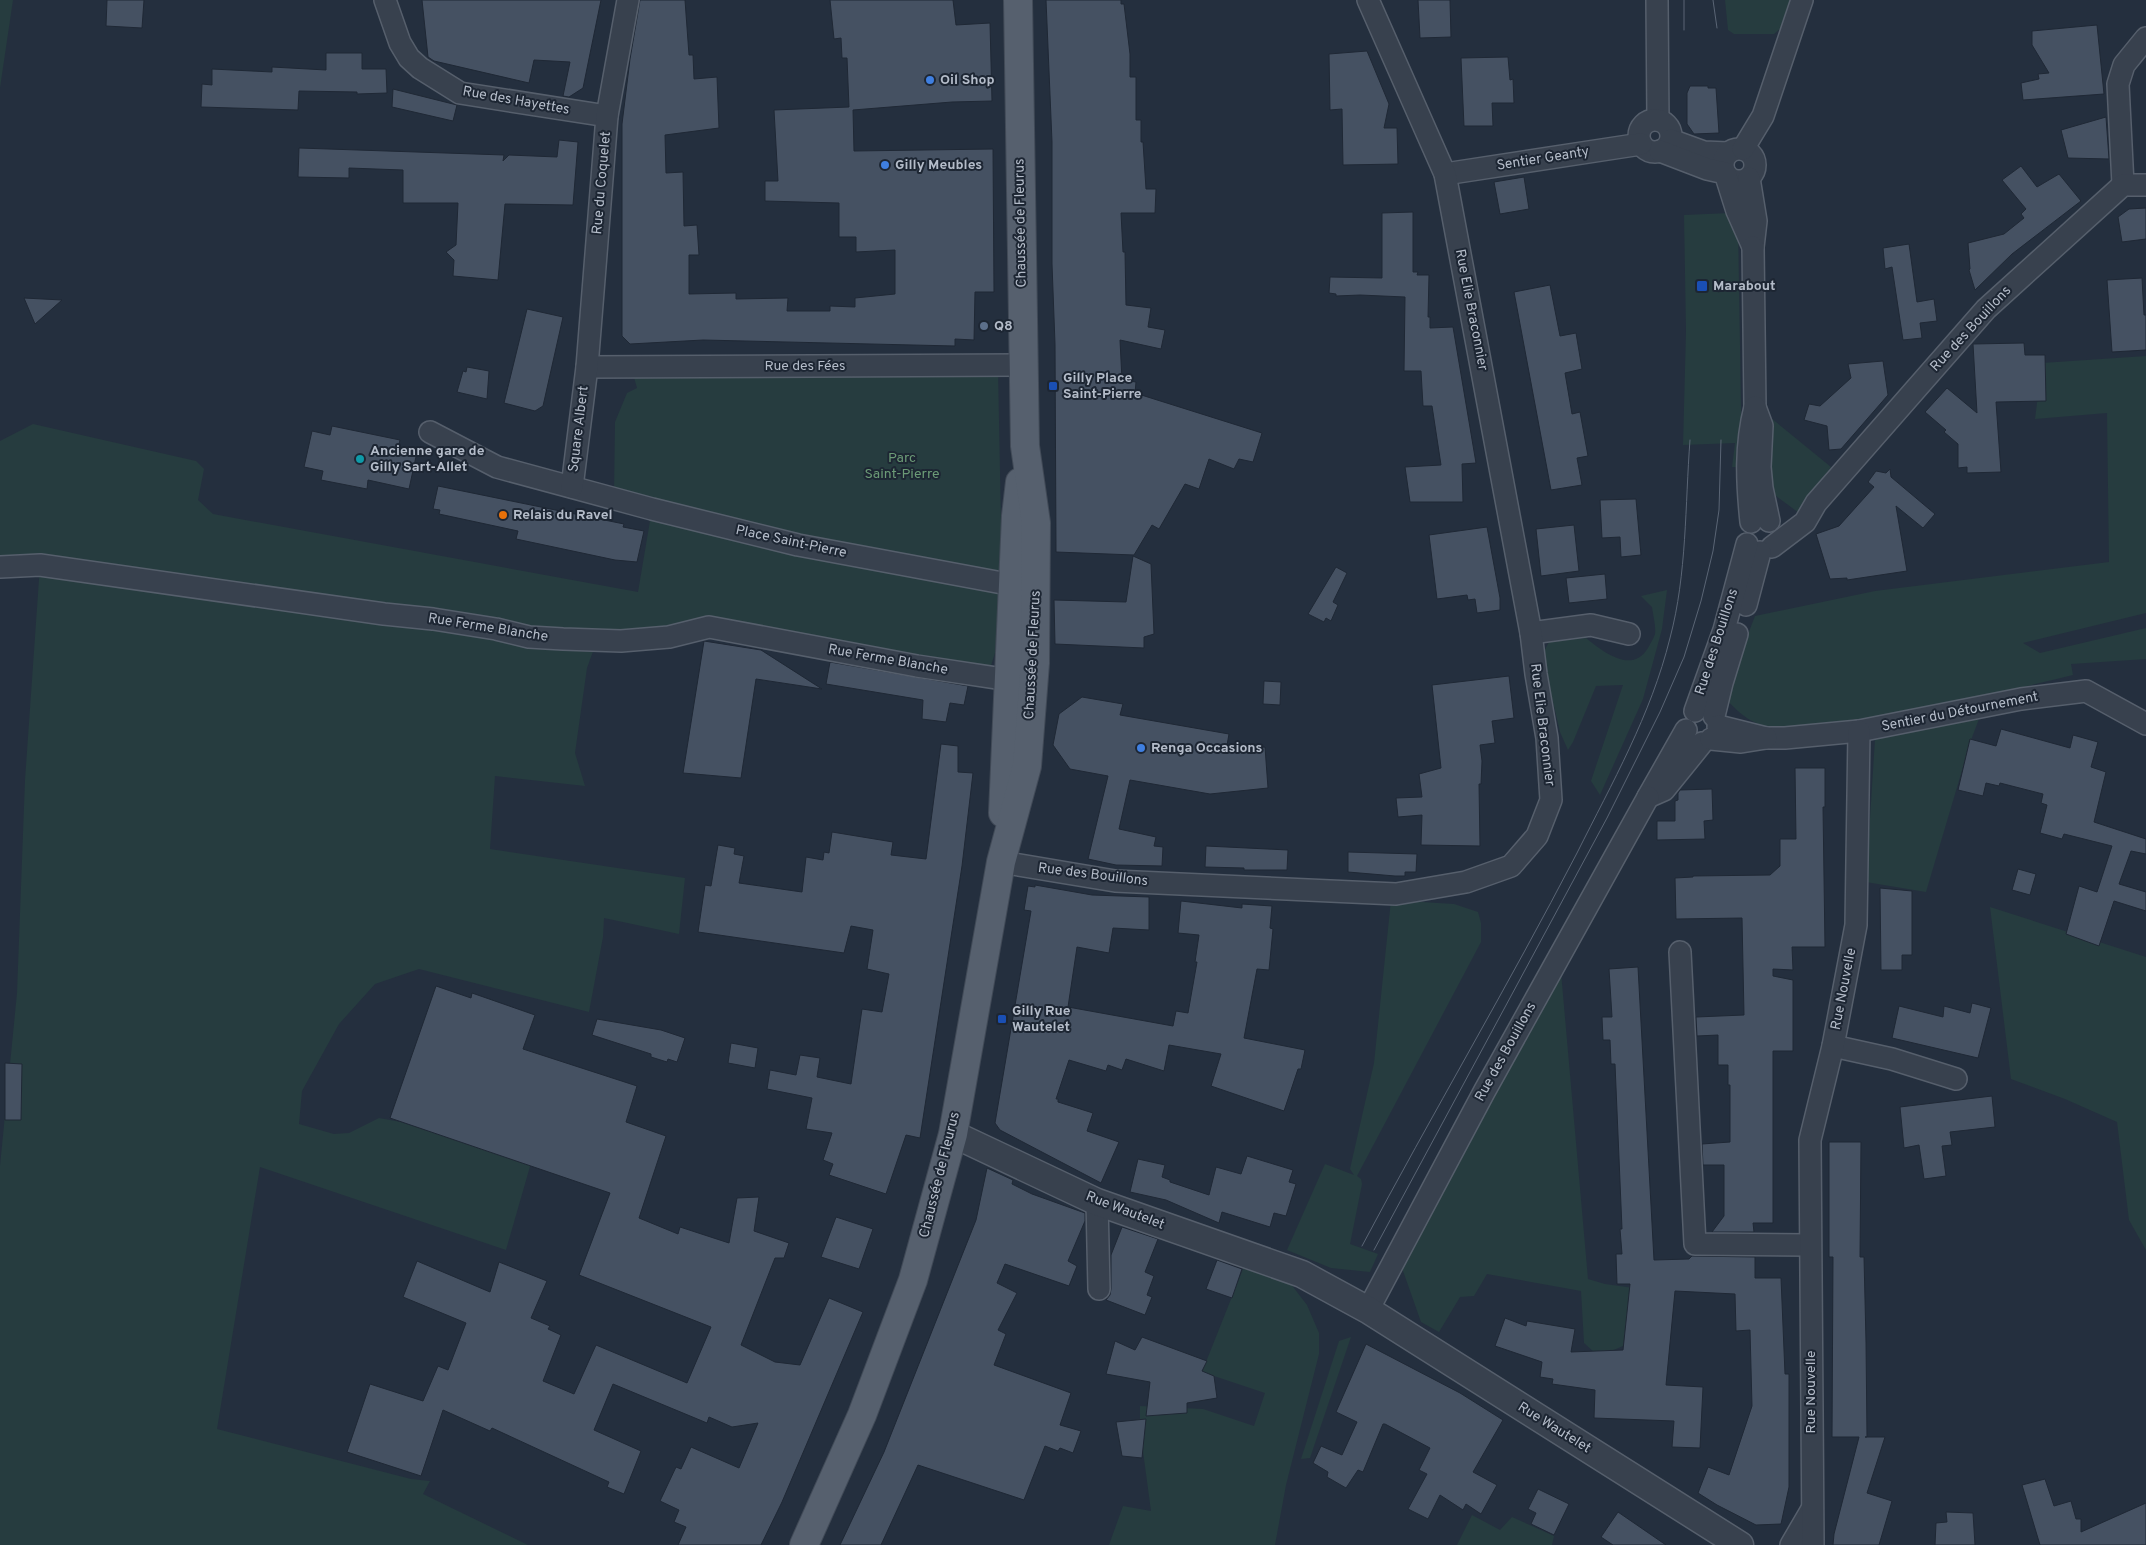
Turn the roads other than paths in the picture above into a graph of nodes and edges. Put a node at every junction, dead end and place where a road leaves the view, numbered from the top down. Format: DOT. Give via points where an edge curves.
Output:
graph roads {
  1 [pos="385,0"];
  2 [pos="628,0"];
  3 [pos="1018,0"];
  4 [pos="1368,0"];
  5 [pos="1657,0"];
  6 [pos="1802,0"];
  7 [pos="2146,38"];
  8 [pos="607,116"];
  9 [pos="1658,120"];
  10 [pos="1657,145"];
  11 [pos="1732,158"];
  12 [pos="1445,174"];
  13 [pos="1749,178"];
  14 [pos="2123,185"];
  15 [pos="2146,185"];
  16 [pos="1753,247"];
  17 [pos="1022,366"];
  18 [pos="587,367"];
  19 [pos="430,432"];
  20 [pos="1024,446"];
  21 [pos="572,487"];
  22 [pos="1762,535"];
  23 [pos="0,567"];
  24 [pos="1013,585"];
  25 [pos="1531,633"];
  26 [pos="1629,634"];
  27 [pos="1022,682"];
  28 [pos="2146,724"];
  29 [pos="1704,727"];
  30 [pos="1859,731"];
  31 [pos="1001,862"];
  32 [pos="1511,866"];
  33 [pos="1680,952"];
  34 [pos="1833,1046"];
  35 [pos="1956,1079"];
  36 [pos="953,1134"];
  37 [pos="1097,1202"];
  38 [pos="1810,1245"];
  39 [pos="1099,1289"];
  40 [pos="1368,1310"];
  41 [pos="834,1476"];
  42 [pos="1812,1508"];
  43 [pos="784,1545"];
  44 [pos="804,1545"];
  45 [pos="1740,1545"];
  46 [pos="1791,1545"];
  47 [pos="1813,1545"];
  1 -- 8 [label="street, Rue des Hayettes" via="400,43 409,58 460,93"];
  2 -- 8 [label="street, Rue du Coquelet"];
  3 -- 17 [label="main road, Chaussée de Fleurus"];
  4 -- 12 [label="street, Rue Elie Braconnier"];
  5 -- 9 [label="street"];
  6 -- 11 [label="street" via="1763,116"];
  7 -- 14 [label="street" via="2124,65 2118,84"];
  8 -- 18 [label="street, Rue du Coquelet"];
  9 -- 10 [label="street" via="1667,125 1670,132"];
  9 -- 10 [label="street" via="1643,124 1638,134"];
  10 -- 11 [label="street, Sentier Geanty" via="1707,169"];
  10 -- 12 [label="street, Sentier Geanty"];
  11 -- 13 [label="street, Sentier Geanty" via="1733,180"];
  11 -- 13 [label="street" via="1748,151 1754,159 1755,169"];
  11 -- 16 [label="street" via="1737,211"];
  12 -- 25 [label="street, Rue Elie Braconnier"];
  13 -- 16 [label="street" via="1756,221"];
  14 -- 15 [label="street"];
  14 -- 22 [label="street, Rue des Bouillons" via="1986,308 1816,503"];
  16 -- 22 [label="street" via="1755,407 1762,426"];
  17 -- 18 [label="street, Rue des Fées"];
  17 -- 20 [label="main road, Chaussée de Fleurus"];
  18 -- 21 [label="street, Square Albert"];
  19 -- 21 [label="street, Square Albert" via="497,467"];
  20 -- 24 [label="main road, Chaussée de Fleurus"];
  20 -- 27 [label="main road, Chaussée de Fleurus" via="1036,523 1037,580"];
  21 -- 24 [label="street, Place Saint-Pierre" via="798,546"];
  22 -- 29 [label="street, Rue des Bouillons" via="1724,630"];
  23 -- 27 [label="street, Rue Ferme Blanche" via="40,565 433,619 529,637 621,641 669,637 709,627"];
  24 -- 27 [label="main road, Chaussée de Fleurus"];
  25 -- 26 [label="street" via="1591,625"];
  25 -- 32 [label="street, Rue Elie Braconnier" via="1547,738 1551,800 1537,836"];
  27 -- 31 [label="main road, Chaussée de Fleurus" via="1027,766"];
  28 -- 30 [label="street, Sentier du Détournement" via="2086,690 2021,699"];
  29 -- 30 [label="street, Sentier du Détournement" via="1741,742"];
  29 -- 40 [label="street, Rue des Bouillons" via="1648,797 1484,1092"];
  30 -- 34 [label="street, Rue Nouvelle" via="1856,924"];
  31 -- 32 [label="street, Rue des Bouillons" via="1115,881 1396,894 1466,882"];
  31 -- 36 [label="main road, Chaussée de Fleurus"];
  33 -- 38 [label="street" via="1695,1244"];
  34 -- 35 [label="street" via="1892,1059"];
  34 -- 38 [label="street, Rue Nouvelle" via="1810,1140"];
  36 -- 37 [label="street, Rue Wautelet"];
  36 -- 41 [label="main road, Chaussée de Fleurus" via="913,1280 862,1415"];
  37 -- 39 [label="street"];
  37 -- 40 [label="street, Rue Wautelet" via="1302,1274"];
  38 -- 42 [label="street, Rue Nouvelle"];
  40 -- 45 [label="street, Rue Wautelet"];
  41 -- 43 [label="main road, Chaussée de Fleurus"];
  41 -- 44 [label="main road, Chaussée de Fleurus"];
  42 -- 46 [label="street"];
  42 -- 47 [label="street, Rue Nouvelle"];
}
